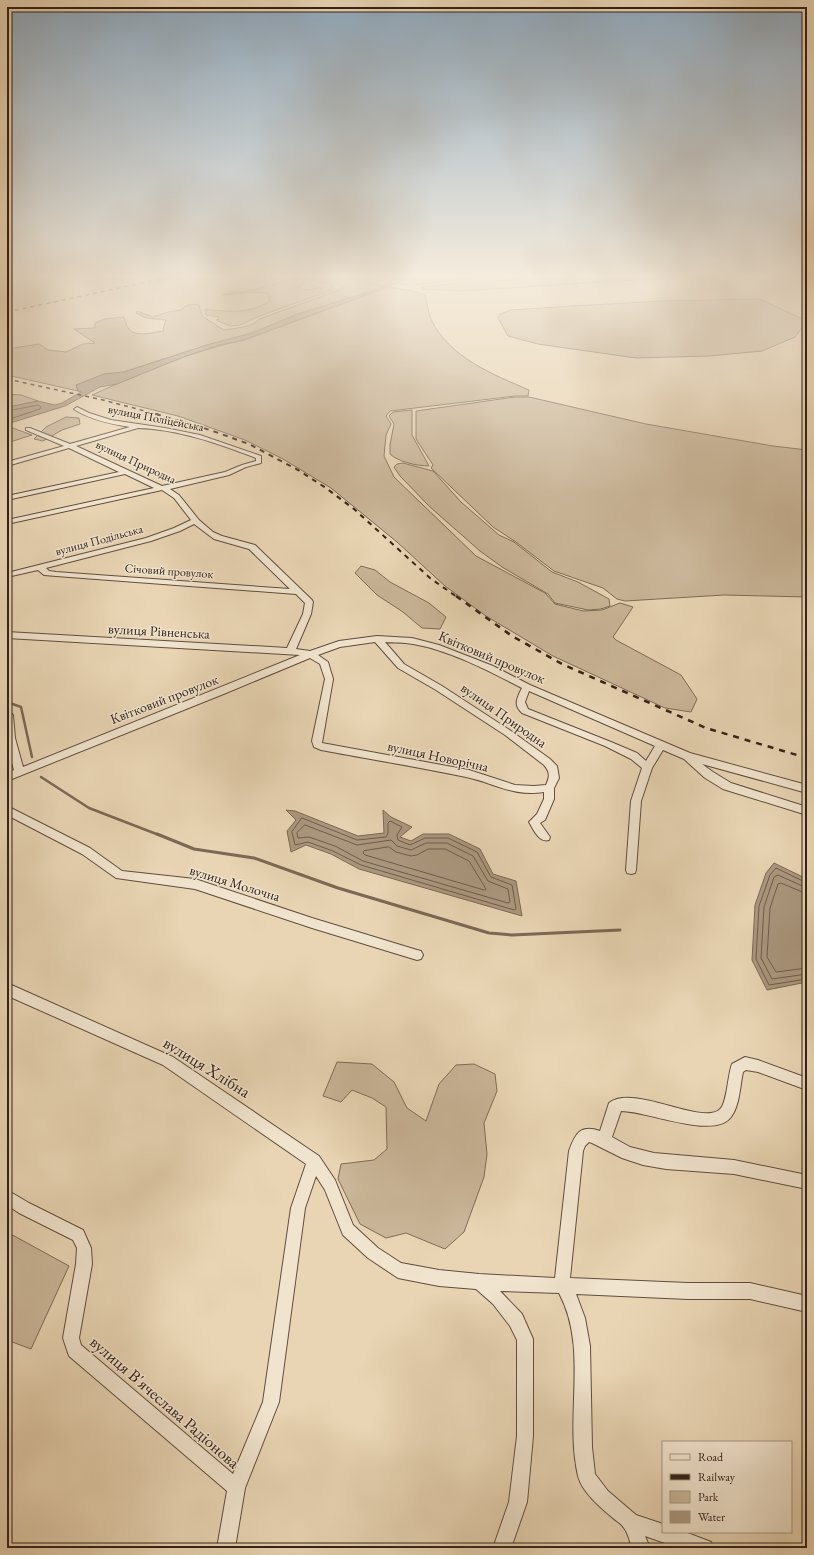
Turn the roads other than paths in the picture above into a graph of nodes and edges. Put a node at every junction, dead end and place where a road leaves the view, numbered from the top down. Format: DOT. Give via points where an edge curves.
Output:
graph roads {
  1 [pos="77,409"];
  2 [pos="140,426"];
  3 [pos="28,429"];
  4 [pos="70,446"];
  5 [pos="7,464"];
  6 [pos="127,472"];
  7 [pos="166,489"];
  8 [pos="7,498"];
  9 [pos="195,521"];
  10 [pos="7,522"];
  11 [pos="40,568"];
  12 [pos="7,575"];
  13 [pos="298,592"];
  14 [pos="7,635"];
  15 [pos="377,639"];
  16 [pos="290,651"];
  17 [pos="310,654"];
  18 [pos="527,686"];
  19 [pos="7,714"];
  20 [pos="661,745"];
  21 [pos="687,756"];
  22 [pos="647,767"];
  23 [pos="19,772"];
  24 [pos="7,777"];
  25 [pos="549,788"];
  26 [pos="807,789"];
  27 [pos="7,810"];
  28 [pos="807,811"];
  29 [pos="545,837"];
  30 [pos="631,870"];
  31 [pos="417,955"];
  32 [pos="7,989"];
  33 [pos="807,1084"];
  34 [pos="604,1141"];
  35 [pos="314,1161"];
  36 [pos="807,1182"];
  37 [pos="7,1197"];
  38 [pos="479,1282"];
  39 [pos="562,1284"];
  40 [pos="807,1304"];
  41 [pos="236,1488"];
  42 [pos="631,1522"];
  43 [pos="662,1533"];
  44 [pos="662,1533"];
  45 [pos="226,1548"];
  46 [pos="502,1548"];
  47 [pos="641,1548"];
  48 [pos="705,1548"];
  1 -- 2 [label="street, вулиця Поліцейська" via="96,418"];
  2 -- 4 [label="street"];
  2 -- 7 [label="street, вулиця Поліцейська" via="193,435 259,458 258,462 227,474"];
  3 -- 4 [label="street, вулиця Природна"];
  4 -- 5 [label="street"];
  4 -- 6 [label="street, вулиця Природна"];
  6 -- 7 [label="street, вулиця Природна"];
  6 -- 8 [label="street"];
  7 -- 9 [label="street, вулиця Природна" via="173,493"];
  7 -- 10 [label="street"];
  9 -- 11 [label="street, вулиця Подільська" via="150,538"];
  9 -- 13 [label="street, вулиця Природна" via="218,538 252,547"];
  11 -- 12 [label="street, вулиця Подільська"];
  11 -- 13 [label="street, Січовий провулок" via="56,574"];
  13 -- 16 [label="street, вулиця Природна" via="309,602 309,608"];
  14 -- 16 [label="street, вулиця Рівненська"];
  15 -- 17 [label="street, Квітковий провулок" via="339,644"];
  15 -- 18 [label="street, Квітковий провулок" via="412,641 436,647"];
  15 -- 25 [label="street, вулиця Природна" via="401,666 508,733 547,762 553,769 554,778"];
  16 -- 17 [label="street, вулиця Рівненська"];
  17 -- 23 [label="street, Квітковий провулок"];
  17 -- 25 [label="street, вулиця Новорічна" via="324,662 329,679 317,745 469,774 515,789"];
  18 -- 20 [label="street, Квітковий провулок"];
  18 -- 22 [label="street" via="520,703 526,711 634,756"];
  19 -- 23 [label="street"];
  20 -- 21 [label="street, Квітковий провулок"];
  20 -- 22 [label="street"];
  21 -- 26 [label="street, Квітковий провулок"];
  21 -- 28 [label="street" via="727,786"];
  22 -- 30 [label="street" via="636,801"];
  23 -- 24 [label="street, Квітковий провулок"];
  25 -- 29 [label="street, вулиця Природна" via="549,799 541,817 534,822"];
  27 -- 31 [label="street, вулиця Молочна" via="86,851 120,875 195,884"];
  32 -- 35 [label="street, вулиця Хлібна" via="168,1061"];
  33 -- 34 [label="street" via="745,1063 737,1068 728,1111 722,1118 697,1118 634,1104 621,1104 614,1108"];
  34 -- 36 [label="street" via="633,1156 725,1166"];
  34 -- 39 [label="street" via="595,1135 586,1135 579,1142 576,1151"];
  35 -- 38 [label="street, вулиця Хлібна" via="330,1185 348,1230 373,1253 398,1270"];
  35 -- 41 [label="street" via="298,1208 271,1402"];
  37 -- 41 [label="street, вулиця В'ячеслава Радіонова" via="78,1235 84,1248 83,1271 71,1338 75,1350"];
  38 -- 39 [label="street, вулиця Хлібна"];
  38 -- 46 [label="street" via="516,1320 525,1339 525,1436 518,1502"];
  39 -- 40 [label="street, вулиця Хлібна" via="688,1291 750,1291"];
  39 -- 42 [label="street" via="572,1302 582,1346 583,1447 587,1477 602,1497"];
  41 -- 45 [label="street"];
  42 -- 43 [label="street"];
  42 -- 47 [label="street"];
  44 -- 48 [label="street"];
}
